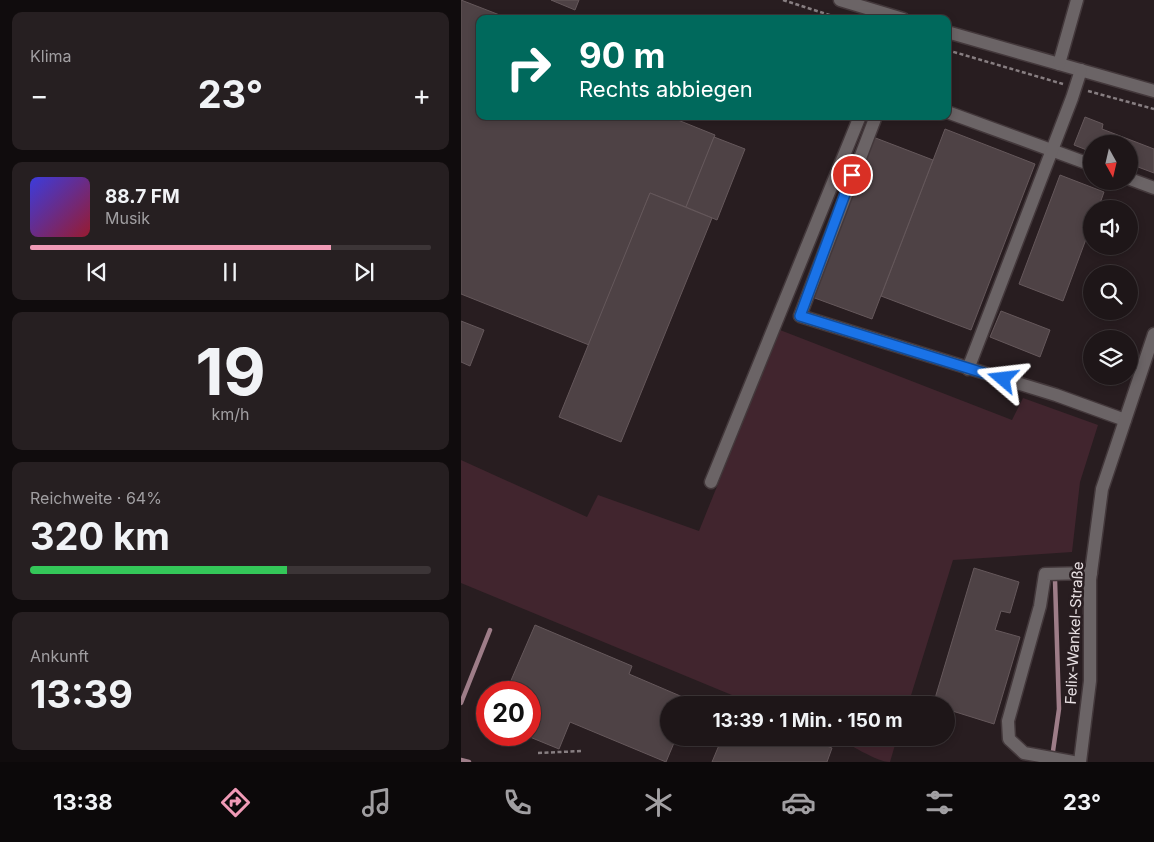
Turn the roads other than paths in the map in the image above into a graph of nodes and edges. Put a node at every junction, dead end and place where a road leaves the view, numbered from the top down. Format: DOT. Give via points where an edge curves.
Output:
graph roads {
  1 [pos="839,0"];
  2 [pos="1077,0"];
  3 [pos="871,5"];
  4 [pos="894,15"];
  5 [pos="951,33"];
  6 [pos="1059,64"];
  7 [pos="1081,70"];
  8 [pos="1154,91"];
  9 [pos="951,113"];
  10 [pos="858,120"];
  11 [pos="874,120"];
  12 [pos="1052,150"];
  13 [pos="1083,162"];
  14 [pos="1139,182"];
  15 [pos="1154,188"];
  16 [pos="1154,334"];
  17 [pos="968,369"];
  18 [pos="1125,420"];
  19 [pos="711,482"];
  20 [pos="1091,573"];
  21 [pos="1073,762"];
  22 [pos="1080,762"];
  1 -- 3 [label="street"];
  2 -- 6 [label="street"];
  3 -- 4 [label="street"];
  5 -- 6 [label="street"];
  6 -- 7 [label="street"];
  7 -- 8 [label="street"];
  7 -- 12 [label="street"];
  9 -- 12 [label="street"];
  10 -- 19 [label="street"];
  11 -- 17 [label="street" via="800,316"];
  12 -- 13 [label="street"];
  12 -- 17 [label="street"];
  14 -- 15 [label="street"];
  16 -- 18 [label="street, Felix-Wankel-Straße"];
  17 -- 18 [label="street"];
  18 -- 20 [label="street, Felix-Wankel-Straße" via="1102,489"];
  20 -- 21 [label="street" via="1045,574 1040,606 1008,721 1009,739 1024,753"];
  20 -- 22 [label="street, Felix-Wankel-Straße" via="1090,681"];
}
